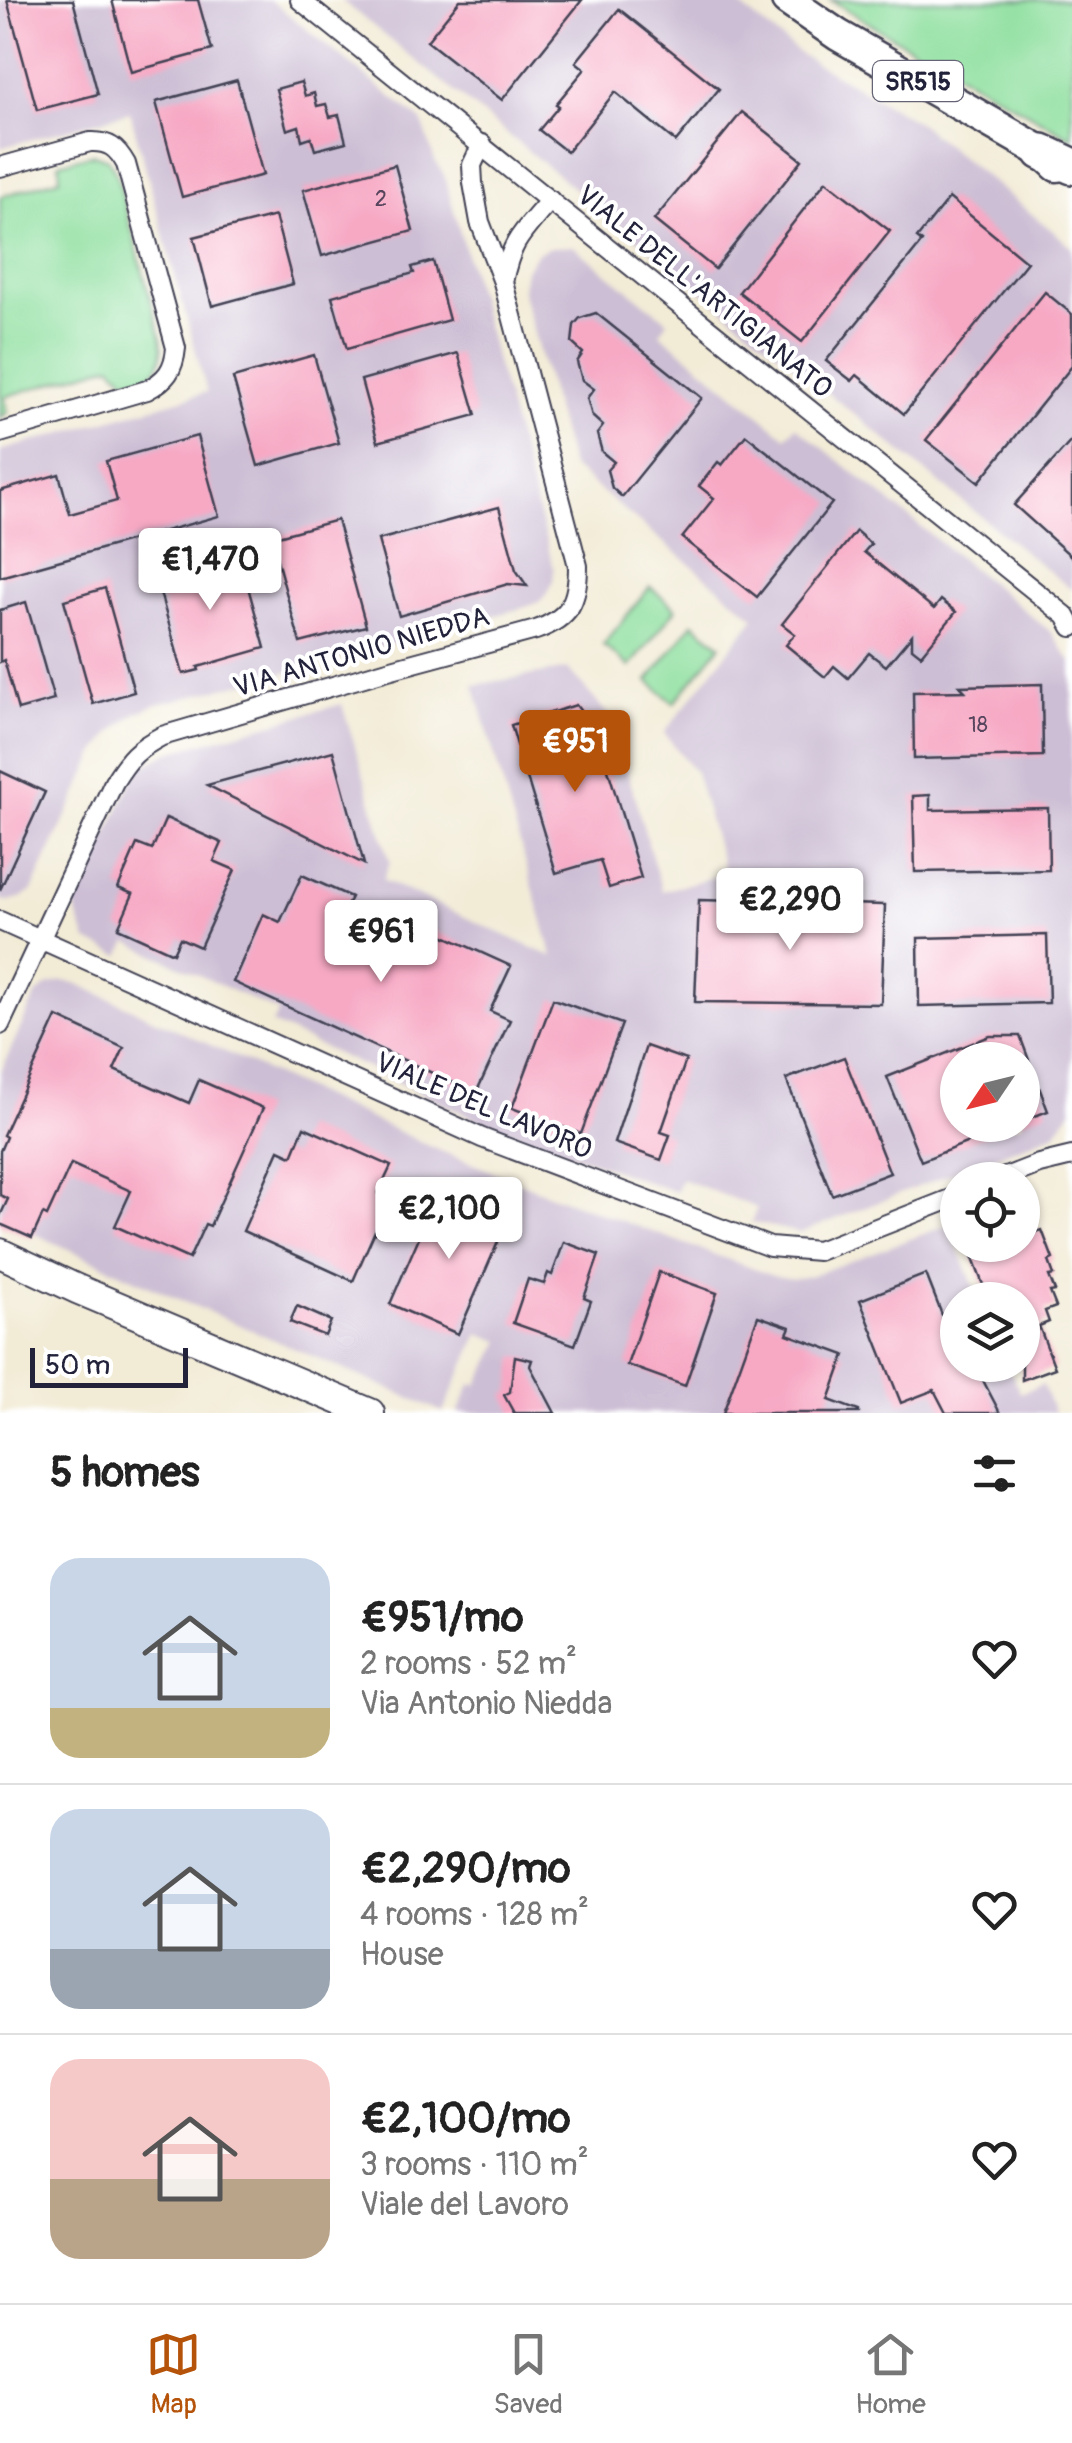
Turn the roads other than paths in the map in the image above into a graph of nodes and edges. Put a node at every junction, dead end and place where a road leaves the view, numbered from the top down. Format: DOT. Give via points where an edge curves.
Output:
graph roads {
  1 [pos="300,0"];
  2 [pos="792,2"];
  3 [pos="482,144"];
  4 [pos="1057,159"];
  5 [pos="0,167"];
  6 [pos="1072,179"];
  7 [pos="550,200"];
  8 [pos="503,282"];
  9 [pos="0,432"];
  10 [pos="1072,628"];
  11 [pos="0,922"];
  12 [pos="40,940"];
  13 [pos="0,1025"];
  14 [pos="1072,1156"];
  15 [pos="1040,1164"];
  16 [pos="940,1203"];
  17 [pos="0,1253"];
  18 [pos="370,1413"];
  1 -- 3 [label="street, VIALE DELL'ARTIGIANATO"];
  2 -- 4 [label="main road, SR515"];
  3 -- 7 [label="street, VIALE DELL'ARTIGIANATO"];
  3 -- 8 [label="street, VIA ANTONIO NIEDDA" via="474,155 472,183"];
  4 -- 6 [label="main road, SR515"];
  5 -- 9 [label="street" via="90,142 113,145 132,183 176,348 170,374 148,390"];
  7 -- 8 [label="street" via="509,253"];
  7 -- 10 [label="street, VIALE DELL'ARTIGIANATO" via="1066,616"];
  8 -- 12 [label="street, VIA ANTONIO NIEDDA" via="578,566 569,610 536,630 140,747 114,782"];
  11 -- 12 [label="street, VIALE DEL LAVORO"];
  12 -- 13 [label="street, VIA ANTONIO NIEDDA"];
  12 -- 16 [label="street, VIALE DEL LAVORO" via="482,1138 770,1247 818,1251"];
  14 -- 15 [label="street"];
  17 -- 18 [label="main road"];
}
